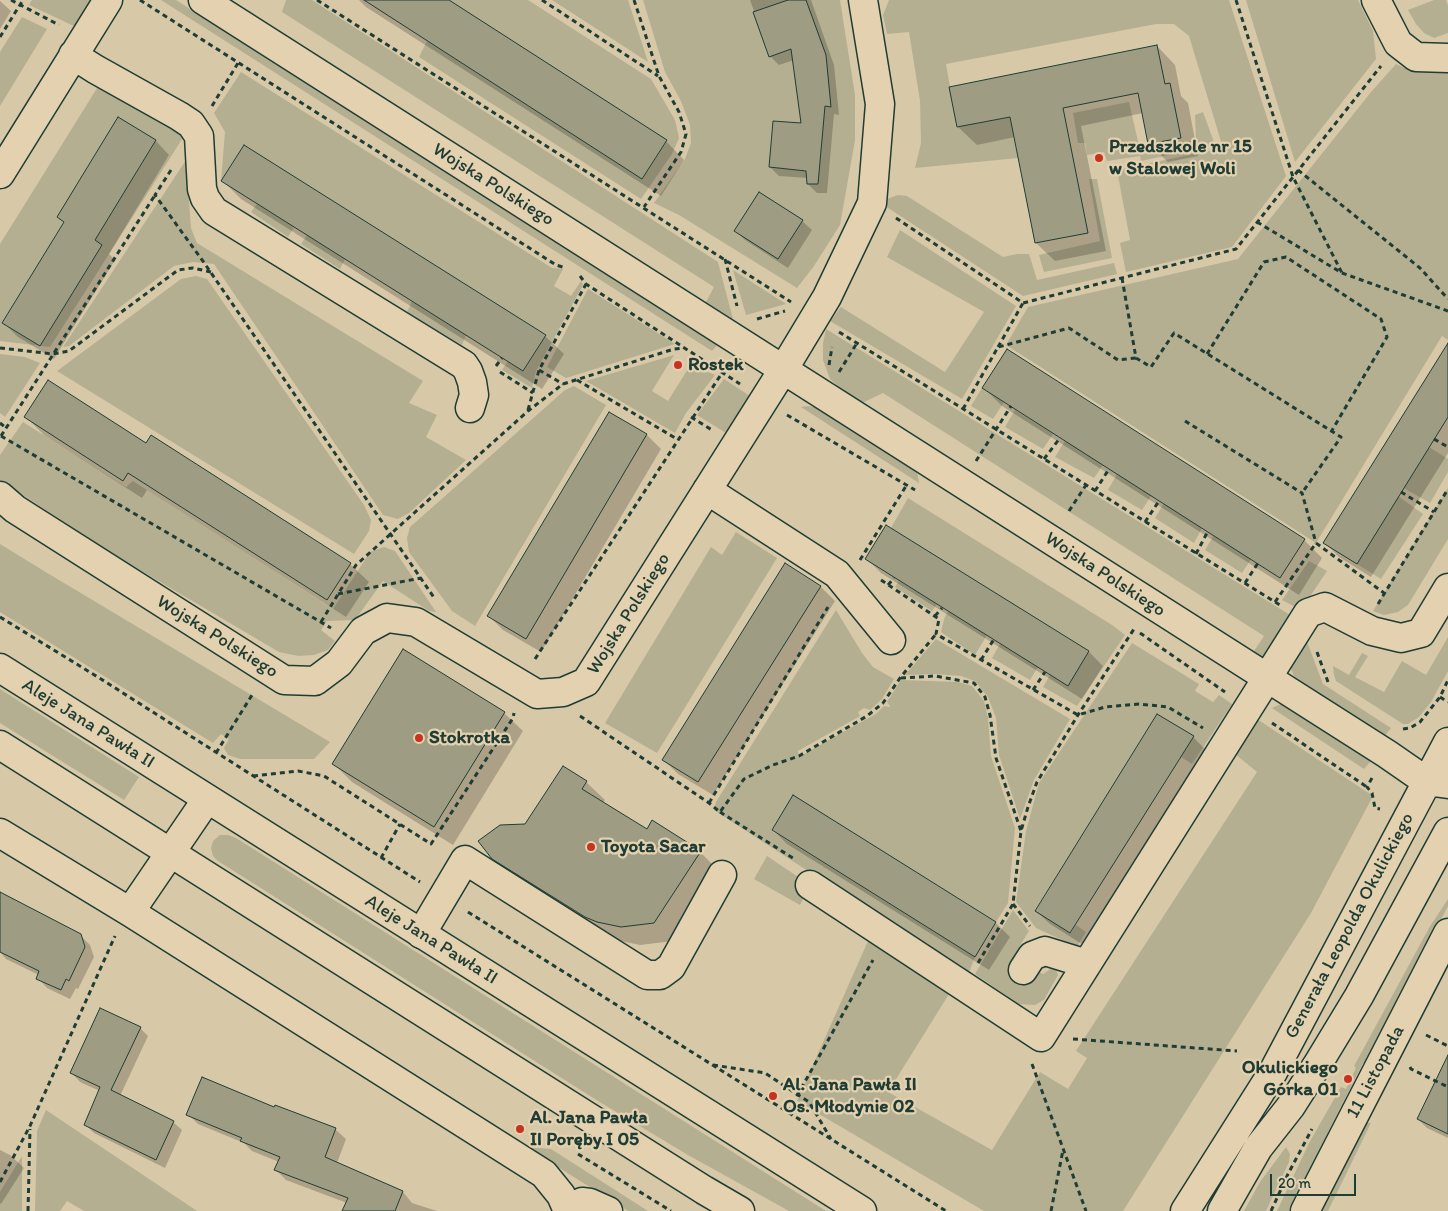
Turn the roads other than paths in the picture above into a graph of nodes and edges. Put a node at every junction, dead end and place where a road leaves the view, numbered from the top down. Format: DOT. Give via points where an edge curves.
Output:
graph roads {
  1 [pos="108,0"];
  2 [pos="203,0"];
  3 [pos="863,0"];
  4 [pos="1376,0"];
  5 [pos="79,46"];
  6 [pos="1448,58"];
  7 [pos="0,174"];
  8 [pos="783,370"];
  9 [pos="470,408"];
  10 [pos="707,490"];
  11 [pos="0,496"];
  12 [pos="1448,588"];
  13 [pos="891,640"];
  14 [pos="0,668"];
  15 [pos="1267,678"];
  16 [pos="1448,742"];
  17 [pos="0,745"];
  18 [pos="1437,782"];
  19 [pos="207,799"];
  20 [pos="1448,832"];
  21 [pos="0,833"];
  22 [pos="171,853"];
  23 [pos="722,874"];
  24 [pos="810,885"];
  25 [pos="130,912"];
  26 [pos="1448,933"];
  27 [pos="421,934"];
  28 [pos="1087,964"];
  29 [pos="1023,970"];
  30 [pos="568,1210"];
  31 [pos="608,1211"];
  32 [pos="740,1211"];
  33 [pos="862,1211"];
  34 [pos="1185,1211"];
  35 [pos="1222,1211"];
  36 [pos="1305,1211"];
  1 -- 5 [label="street"];
  2 -- 8 [label="street, Wojska Polskiego"];
  3 -- 8 [label="street" via="880,104 872,203 827,297 807,312"];
  4 -- 6 [label="street" via="1398,44 1416,57"];
  5 -- 7 [label="street"];
  5 -- 9 [label="street" via="95,69 180,116 197,131 202,189 214,211 459,361 472,382 474,395"];
  8 -- 10 [label="street, Wojska Polskiego"];
  8 -- 15 [label="street, Wojska Polskiego"];
  10 -- 11 [label="street, Wojska Polskiego" via="586,682 563,692 537,694 416,622 387,618 363,632 339,663 315,681 284,680 14,509"];
  10 -- 13 [label="street" via="837,574"];
  12 -- 15 [label="street" via="1421,633 1401,638 1372,631 1325,607 1308,613"];
  14 -- 19 [label="street, Aleje Jana Pawła II"];
  15 -- 18 [label="street, Wojska Polskiego"];
  15 -- 28 [label="street"];
  16 -- 18 [label="street, Generała Leopolda Okulickiego"];
  17 -- 22 [label="street"];
  18 -- 34 [label="street, Generała Leopolda Okulickiego" via="1272,1072"];
  19 -- 22 [label="street"];
  19 -- 27 [label="street, Aleje Jana Pawła II"];
  20 -- 35 [label="street, Generała Leopolda Okulickiego" via="1320,1062 1258,1148"];
  21 -- 25 [label="street"];
  22 -- 25 [label="street"];
  22 -- 32 [label="street"];
  23 -- 27 [label="street" via="671,967 660,975 647,975 465,860"];
  24 -- 28 [label="street" via="888,936 1036,1047"];
  25 -- 30 [label="street" via="544,1174 554,1184"];
  26 -- 36 [label="street, 11 Listopada"];
  27 -- 33 [label="street, Aleje Jana Pawła II"];
  28 -- 29 [label="street" via="1045,951 1032,956"];
  30 -- 31 [label="street" via="582,1202"];
}
